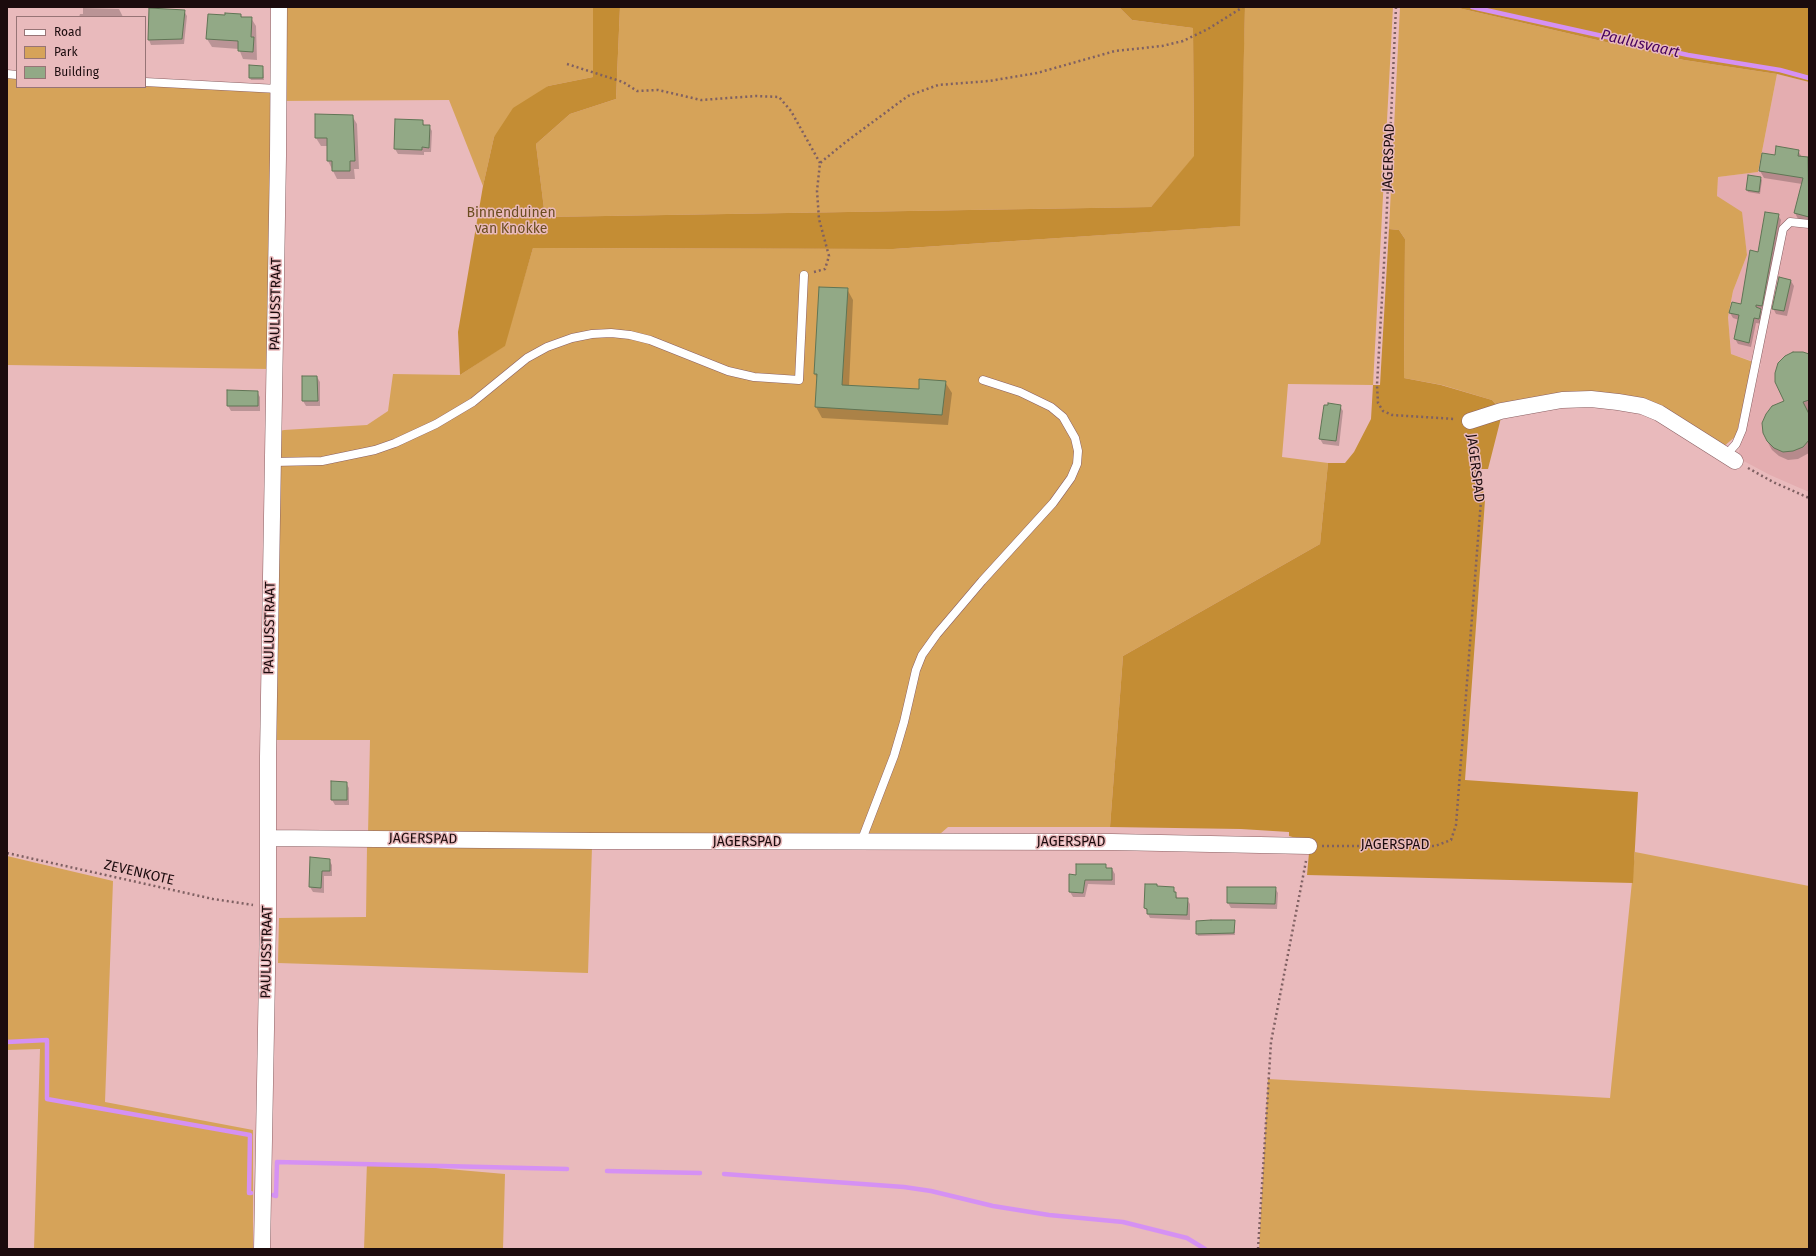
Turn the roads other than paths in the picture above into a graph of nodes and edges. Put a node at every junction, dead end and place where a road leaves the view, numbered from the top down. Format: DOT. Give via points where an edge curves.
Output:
graph roads {
  1 [pos="279,7"];
  2 [pos="146,82"];
  3 [pos="278,89"];
  4 [pos="1809,224"];
  5 [pos="804,275"];
  6 [pos="983,380"];
  7 [pos="1470,421"];
  8 [pos="1731,458"];
  9 [pos="273,462"];
  10 [pos="268,838"];
  11 [pos="861,842"];
  12 [pos="1309,846"];
  13 [pos="262,1249"];
  1 -- 3 [label="street, PAULUSSTRAAT"];
  2 -- 3 [label="lane"];
  3 -- 9 [label="street, PAULUSSTRAAT"];
  4 -- 8 [label="lane" via="1790,222 1783,229 1742,430"];
  5 -- 9 [label="lane" via="799,380 754,377 728,371 680,351 630,335 592,334 547,347 527,358 473,402 436,424 395,443 375,450 322,461"];
  6 -- 11 [label="lane" via="1020,392 1052,408 1063,417 1076,438 1077,464 1071,478 1053,503 982,581 922,655 894,756"];
  7 -- 8 [label="street, JAGERSPAD" via="1501,411 1562,400 1591,399 1618,402 1642,406 1659,414"];
  9 -- 10 [label="street, PAULUSSTRAAT"];
  10 -- 11 [label="street, JAGERSPAD"];
  10 -- 13 [label="street, PAULUSSTRAAT"];
  11 -- 12 [label="street, JAGERSPAD" via="1112,842"];
}
